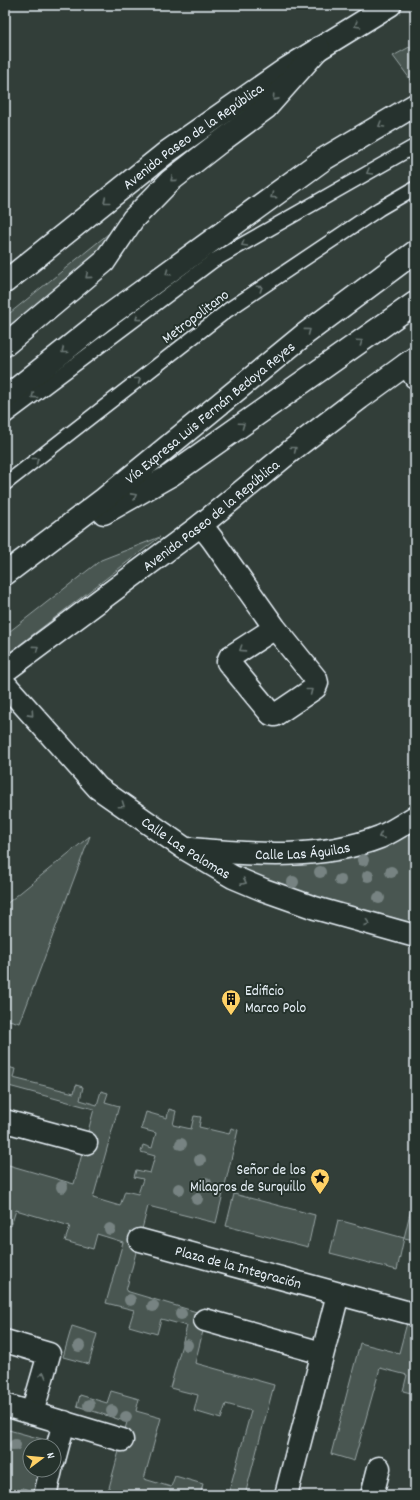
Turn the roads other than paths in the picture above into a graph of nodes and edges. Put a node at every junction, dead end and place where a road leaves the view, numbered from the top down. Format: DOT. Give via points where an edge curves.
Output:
graph roads {
  1 [pos="390,5"];
  2 [pos="320,48"];
  3 [pos="415,105"];
  4 [pos="415,146"];
  5 [pos="415,188"];
  6 [pos="415,252"];
  7 [pos="5,282"];
  8 [pos="415,303"];
  9 [pos="5,344"];
  10 [pos="412,367"];
  11 [pos="5,398"];
  12 [pos="5,417"];
  13 [pos="5,484"];
  14 [pos="201,525"];
  15 [pos="38,550"];
  16 [pos="5,574"];
  17 [pos="275,628"];
  18 [pos="5,671"];
  19 [pos="5,684"];
  20 [pos="415,817"];
  21 [pos="184,848"];
  22 [pos="415,936"];
  23 [pos="5,1121"];
  24 [pos="86,1143"];
  25 [pos="140,1240"];
  26 [pos="338,1294"];
  27 [pos="410,1313"];
  28 [pos="205,1320"];
  29 [pos="5,1341"];
  30 [pos="322,1353"];
  31 [pos="5,1405"];
  32 [pos="32,1413"];
  33 [pos="64,1422"];
  34 [pos="60,1438"];
  35 [pos="122,1440"];
  36 [pos="379,1468"];
  37 [pos="49,1478"];
  38 [pos="45,1495"];
  39 [pos="286,1495"];
  40 [pos="372,1495"];
  1 -- 2 [label="main road, Avenida Paseo de la República, one-way"];
  2 -- 7 [label="main road, Avenida Paseo de la República, one-way" via="286,68 167,152"];
  2 -- 9 [label="main road, one-way" via="266,108 170,181 133,219 104,262"];
  3 -- 11 [label="main road, one-way" via="324,159 104,319"];
  4 -- 12 [label="lane, one-way" via="213,262"];
  13 -- 5 [label="lane, Metropolitano, one-way" via="228,310 379,209"];
  15 -- 6 [label="main road, Vía Expresa Luis Fernán Bedoya Reyes, one-way" via="305,334"];
  15 -- 8 [label="main road, one-way" via="170,475"];
  14 -- 10 [label="main road, Avenida Paseo de la República, one-way" via="360,398"];
  14 -- 17 [label="main road"];
  18 -- 14 [label="main road, Avenida Paseo de la República, one-way"];
  15 -- 16 [label="main road, Vía Expresa Luis Fernán Bedoya Reyes"];
  19 -- 21 [label="main road, Calle Las Palomas, one-way" via="98,788"];
  20 -- 21 [label="main road, Calle Las Águilas, one-way" via="381,836 362,843 318,852 261,853"];
  21 -- 22 [label="main road, Calle Las Palomas, one-way" via="233,877 264,890 315,908"];
  23 -- 24 [label="main road"];
  25 -- 26 [label="main road, Plaza de la Integración"];
  26 -- 27 [label="main road, Plaza de la Integración"];
  26 -- 30 [label="main road"];
  28 -- 30 [label="main road"];
  32 -- 29 [label="main road, one-way" via="49,1354"];
  30 -- 39 [label="main road"];
  31 -- 32 [label="main road"];
  32 -- 33 [label="main road"];
  33 -- 34 [label="main road"];
  33 -- 35 [label="main road"];
  36 -- 40 [label="main road"];
  37 -- 38 [label="main road"];
}
